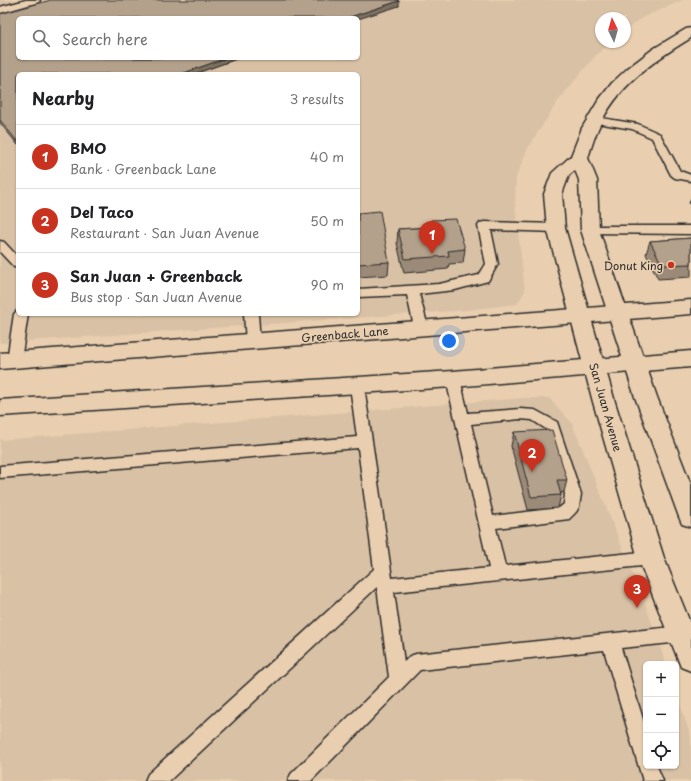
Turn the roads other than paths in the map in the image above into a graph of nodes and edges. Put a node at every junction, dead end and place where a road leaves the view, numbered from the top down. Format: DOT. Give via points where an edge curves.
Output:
graph roads {
  1 [pos="36,0"];
  2 [pos="0,10"];
  3 [pos="691,32"];
  4 [pos="595,120"];
  5 [pos="579,158"];
  6 [pos="691,178"];
  7 [pos="556,228"];
  8 [pos="590,230"];
  9 [pos="691,230"];
  10 [pos="0,245"];
  11 [pos="16,262"];
  12 [pos="412,290"];
  13 [pos="360,293"];
  14 [pos="691,307"];
  15 [pos="617,312"];
  16 [pos="580,315"];
  17 [pos="20,316"];
  18 [pos="251,316"];
  19 [pos="421,327"];
  20 [pos="253,342"];
  21 [pos="691,359"];
  22 [pos="7,360"];
  23 [pos="634,363"];
  24 [pos="593,366"];
  25 [pos="0,378"];
  26 [pos="453,379"];
  27 [pos="356,386"];
  28 [pos="0,408"];
  29 [pos="463,419"];
  30 [pos="364,442"];
  31 [pos="0,472"];
  32 [pos="691,518"];
  33 [pos="487,522"];
  34 [pos="652,558"];
  35 [pos="499,574"];
  36 [pos="384,579"];
  37 [pos="682,634"];
  38 [pos="610,642"];
  39 [pos="691,658"];
  40 [pos="398,680"];
  41 [pos="643,749"];
  42 [pos="649,769"];
  43 [pos="155,781"];
  44 [pos="298,781"];
  45 [pos="653,781"];
  1 -- 2 [label="lane"];
  3 -- 4 [label="main road" via="633,71 606,101"];
  4 -- 5 [label="main road"];
  4 -- 6 [label="lane" via="642,128 650,132 656,136 675,173"];
  5 -- 7 [label="main road, San Juan Avenue" via="561,173 553,194"];
  5 -- 8 [label="main road" via="588,180"];
  7 -- 12 [label="lane" via="484,226 492,264 484,278 470,283"];
  7 -- 16 [label="main road, San Juan Avenue"];
  8 -- 9 [label="lane"];
  8 -- 15 [label="main road"];
  10 -- 11 [label="lane"];
  12 -- 13 [label="lane"];
  12 -- 19 [label="lane"];
  14 -- 15 [label="main road, Greenback Lane"];
  15 -- 16 [label="main road, Greenback Lane"];
  15 -- 23 [label="main road"];
  16 -- 19 [label="main road, Greenback Lane"];
  16 -- 24 [label="main road, San Juan Avenue"];
  17 -- 22 [label="lane"];
  18 -- 20 [label="lane"];
  19 -- 20 [label="main road, Greenback Lane"];
  20 -- 22 [label="main road, Greenback Lane"];
  21 -- 23 [label="main road"];
  22 -- 25 [label="main road" via="7,372"];
  23 -- 24 [label="main road"];
  23 -- 32 [label="main road"];
  24 -- 26 [label="main road"];
  24 -- 34 [label="main road, San Juan Avenue"];
  26 -- 27 [label="main road"];
  26 -- 29 [label="lane"];
  27 -- 28 [label="main road"];
  27 -- 30 [label="lane"];
  29 -- 33 [label="lane"];
  29 -- 33 [label="lane" via="535,415 552,426 573,494 571,508 563,514"];
  30 -- 31 [label="lane"];
  30 -- 36 [label="lane"];
  33 -- 35 [label="lane"];
  34 -- 35 [label="lane"];
  34 -- 37 [label="main road, San Juan Avenue"];
  35 -- 36 [label="lane"];
  36 -- 40 [label="lane"];
  36 -- 43 [label="lane"];
  37 -- 38 [label="lane"];
  37 -- 39 [label="main road, San Juan Avenue"];
  38 -- 40 [label="lane" via="416,662"];
  38 -- 41 [label="lane"];
  40 -- 44 [label="lane"];
  42 -- 45 [label="lane"];
}
